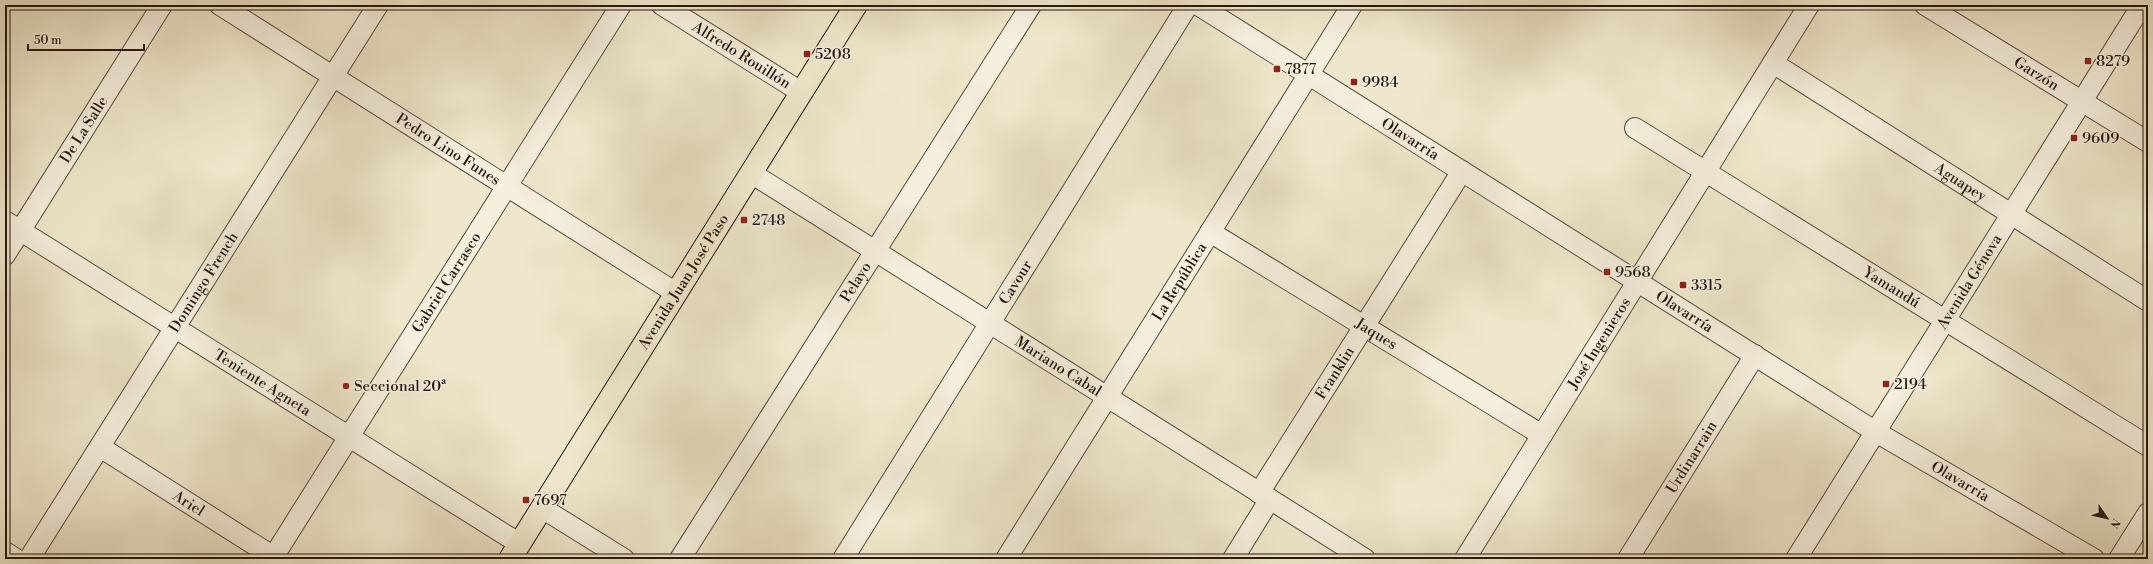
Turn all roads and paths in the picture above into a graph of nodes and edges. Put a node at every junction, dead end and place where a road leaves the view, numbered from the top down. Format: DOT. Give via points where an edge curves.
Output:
graph roads {
  1 [pos="162,5"];
  2 [pos="220,5"];
  3 [pos="378,5"];
  4 [pos="621,5"];
  5 [pos="662,5"];
  6 [pos="856,5"];
  7 [pos="1031,5"];
  8 [pos="1188,5"];
  9 [pos="1198,5"];
  10 [pos="1352,5"];
  11 [pos="1809,5"];
  12 [pos="1925,5"];
  13 [pos="2142,5"];
  14 [pos="1773,63"];
  15 [pos="1309,74"];
  16 [pos="333,76"];
  17 [pos="801,92"];
  18 [pos="2082,101"];
  19 [pos="1635,128"];
  20 [pos="2148,142"];
  21 [pos="1462,171"];
  22 [pos="1705,172"];
  23 [pos="751,173"];
  24 [pos="507,186"];
  25 [pos="2011,216"];
  26 [pos="13,225"];
  27 [pos="1210,232"];
  28 [pos="875,251"];
  29 [pos="5,255"];
  30 [pos="1637,281"];
  31 [pos="676,293"];
  32 [pos="2148,301"];
  33 [pos="1946,320"];
  34 [pos="991,324"];
  35 [pos="175,327"];
  36 [pos="1364,327"];
  37 [pos="1755,355"];
  38 [pos="1107,397"];
  39 [pos="1876,432"];
  40 [pos="1542,435"];
  41 [pos="349,436"];
  42 [pos="2148,446"];
  43 [pos="100,447"];
  44 [pos="1264,496"];
  45 [pos="542,508"];
  46 [pos="2148,513"];
  47 [pos="515,551"];
  48 [pos="5,552"];
  49 [pos="274,558"];
  50 [pos="16,559"];
  51 [pos="29,559"];
  52 [pos="624,559"];
  53 [pos="680,559"];
  54 [pos="843,559"];
  55 [pos="1006,559"];
  56 [pos="1233,559"];
  57 [pos="1364,559"];
  58 [pos="1465,559"];
  59 [pos="1628,559"];
  60 [pos="1796,559"];
  61 [pos="2094,559"];
  62 [pos="2119,559"];
  1 -- 26 [label="street, De La Salle"];
  2 -- 16 [label="street, Pedro Lino Funes"];
  3 -- 16 [label="street, Domingo French"];
  4 -- 24 [label="street, Gabriel Carrasco"];
  5 -- 17 [label="street, Alfredo Rouillón"];
  6 -- 17 [label="main road, Avenida Juan José Paso"];
  7 -- 28 [label="street, Pelayo"];
  8 -- 34 [label="street, Cavour"];
  9 -- 15 [label="street, Olavarría"];
  10 -- 15 [label="street, La República"];
  11 -- 14 [label="street, José Ingenieros"];
  12 -- 18 [label="street, Garzón"];
  13 -- 18 [label="street, Avenida Génova"];
  14 -- 22 [label="street, José Ingenieros"];
  14 -- 25 [label="street, Aguapey"];
  15 -- 21 [label="street, Olavarría"];
  15 -- 27 [label="street, La República"];
  16 -- 24 [label="street, Pedro Lino Funes"];
  16 -- 35 [label="street, Domingo French"];
  17 -- 23 [label="main road, Avenida Juan José Paso"];
  18 -- 20 [label="street, Garzón"];
  18 -- 25 [label="street, Avenida Génova"];
  19 -- 22 [label="street, Yamandú"];
  21 -- 30 [label="street, Olavarría"];
  21 -- 36 [label="street, Franklin"];
  22 -- 30 [label="street, José Ingenieros"];
  22 -- 33 [label="street, Yamandú"];
  23 -- 28 [label="street, Mariano Cabal"];
  23 -- 31 [label="main road, Avenida Juan José Paso"];
  24 -- 31 [label="street, Pedro Lino Funes"];
  24 -- 41 [label="street, Gabriel Carrasco"];
  25 -- 32 [label="street, Aguapey"];
  25 -- 33 [label="street, Avenida Génova"];
  26 -- 29 [label="street, De La Salle"];
  26 -- 35 [label="street, Teniente Agneta"];
  27 -- 36 [label="street, Jaques"];
  27 -- 38 [label="street, La República"];
  28 -- 34 [label="street, Mariano Cabal"];
  28 -- 53 [label="street, Pelayo"];
  30 -- 37 [label="street, Olavarría"];
  30 -- 40 [label="street, José Ingenieros"];
  31 -- 45 [label="main road, Avenida Juan José Paso"];
  33 -- 39 [label="street, Avenida Génova"];
  33 -- 42 [label="street, Yamandú"];
  34 -- 38 [label="street, Mariano Cabal"];
  34 -- 54 [label="street, Cavour"];
  35 -- 41 [label="street, Teniente Agneta"];
  35 -- 43 [label="street, Domingo French"];
  36 -- 40 [label="street, Jaques"];
  36 -- 44 [label="street, Franklin"];
  37 -- 39 [label="street, Olavarría"];
  37 -- 59 [label="street, Urdinarrain"];
  38 -- 44 [label="street, Mariano Cabal"];
  38 -- 55 [label="street, La República"];
  39 -- 60 [label="street, Avenida Génova"];
  39 -- 61 [label="street, Olavarría"];
  40 -- 58 [label="street, José Ingenieros"];
  41 -- 47 [label="street, Teniente Agneta"];
  41 -- 49 [label="street, Gabriel Carrasco"];
  43 -- 49 [label="street, Ariel"];
  43 -- 51 [label="street, Domingo French"];
  44 -- 56 [label="street, Franklin"];
  44 -- 57 [label="street, Mariano Cabal"];
  45 -- 47 [label="main road, Avenida Juan José Paso"];
  45 -- 52 [label="street"];
  46 -- 62 [label="street"];
  48 -- 50 [label="street"];
}
